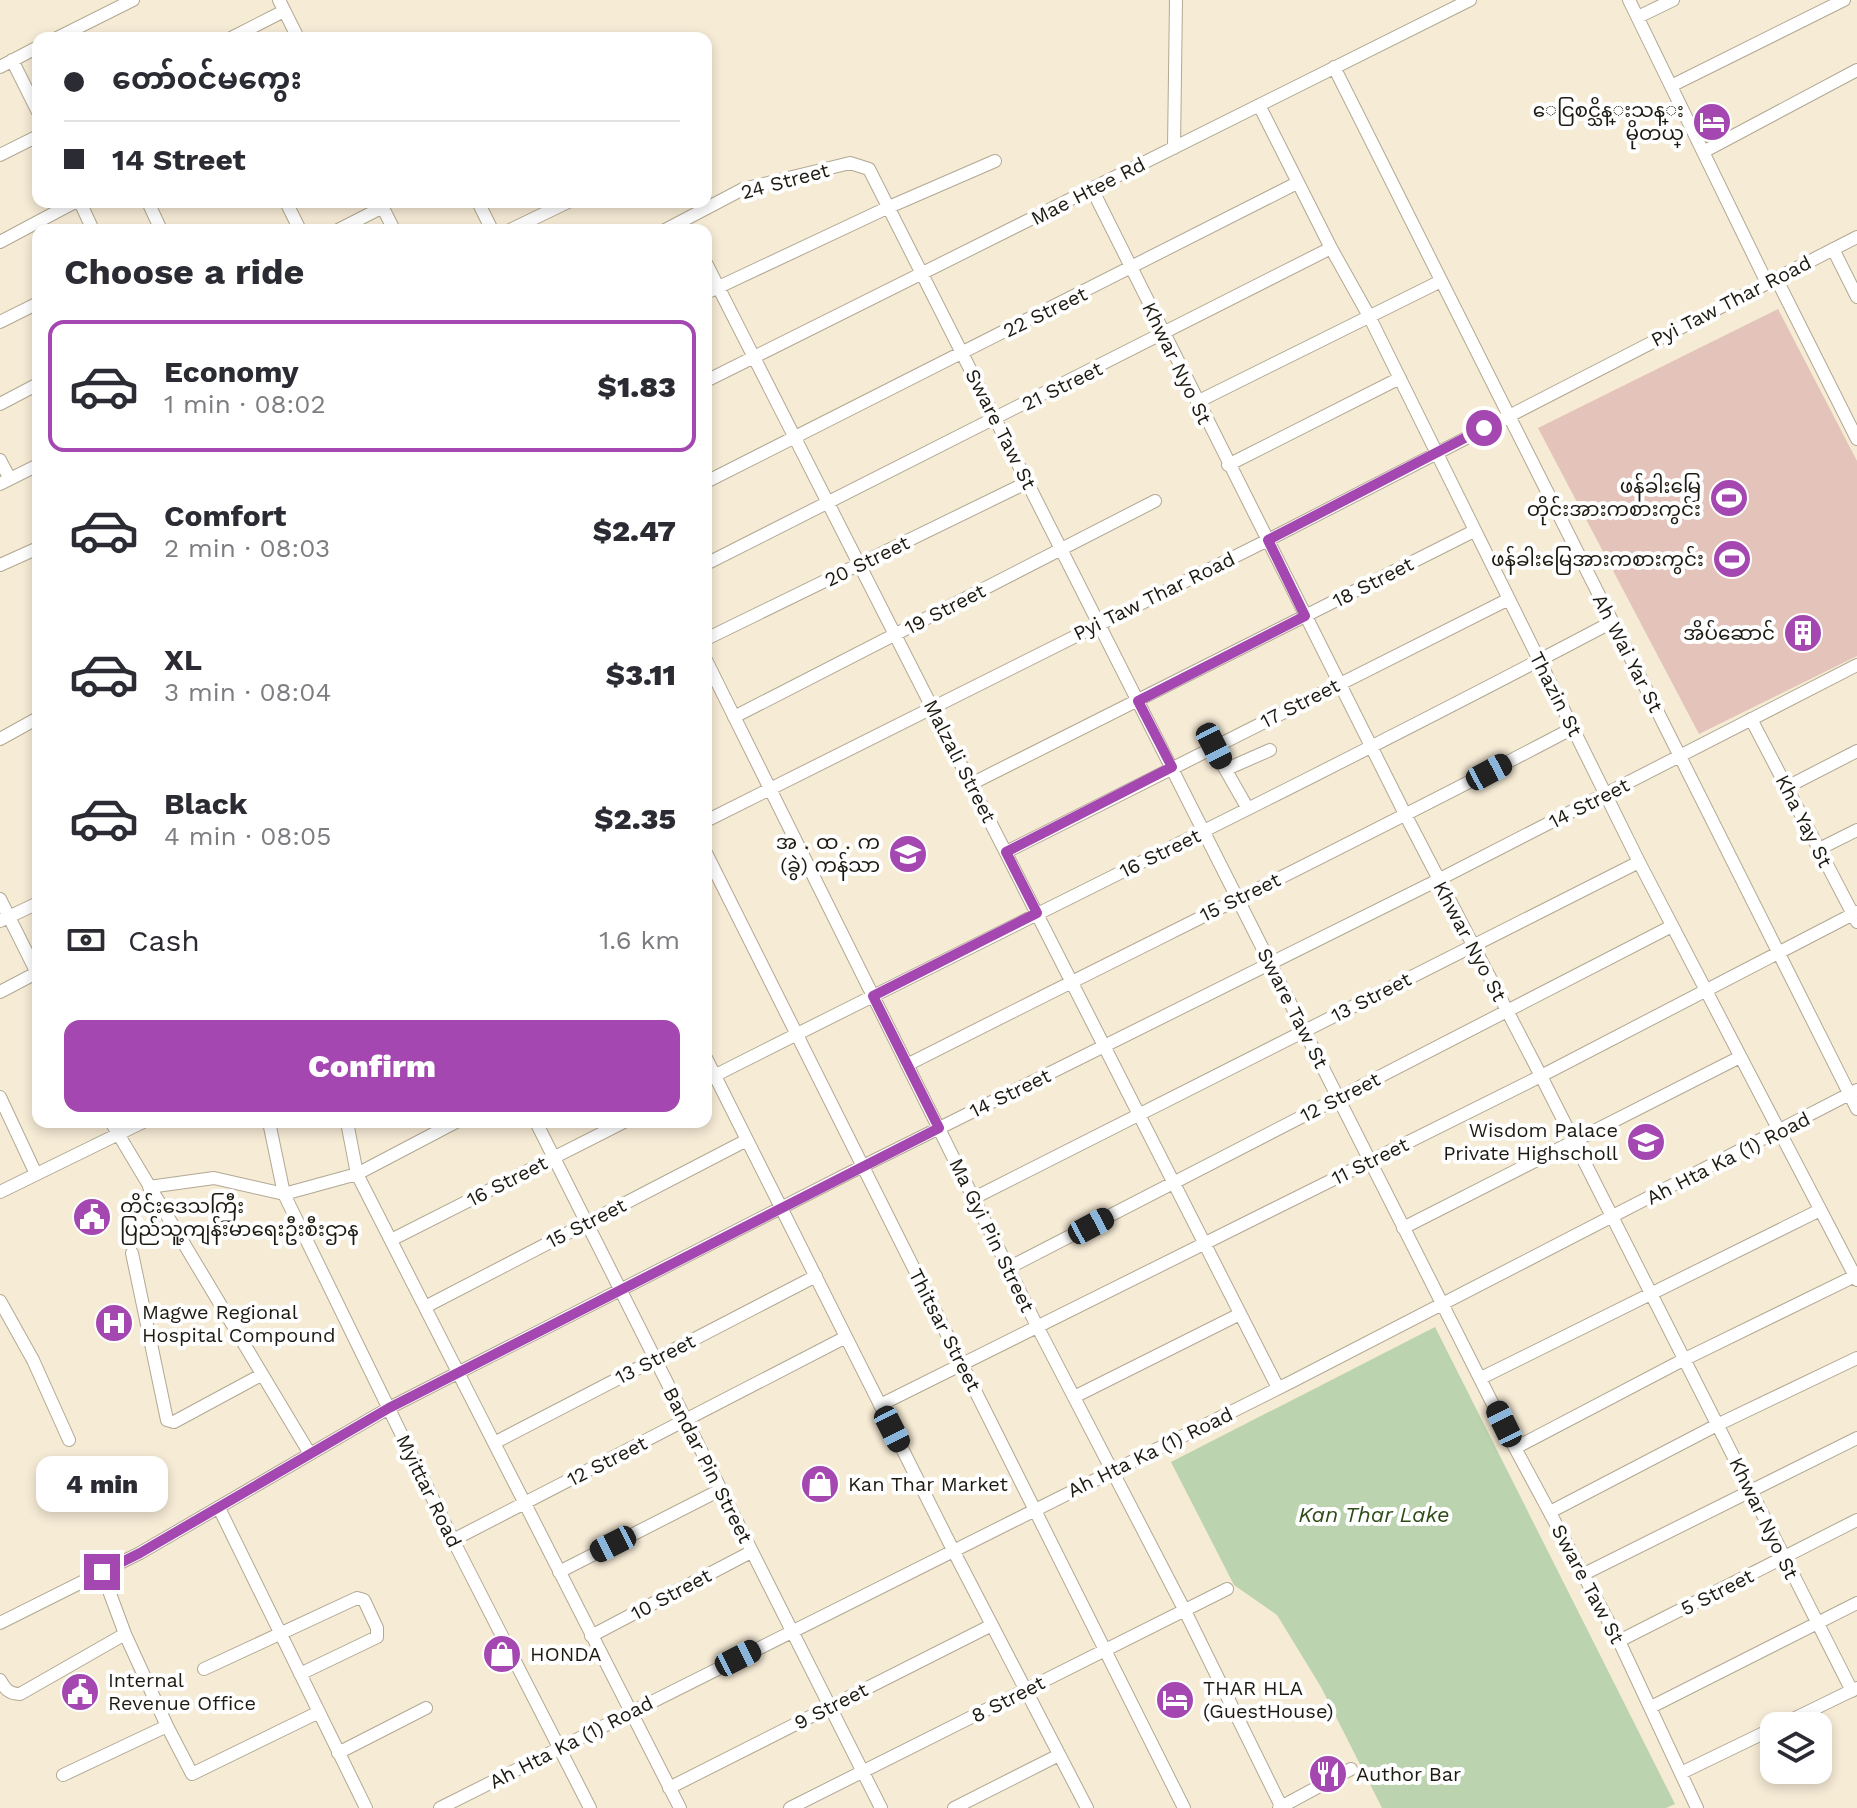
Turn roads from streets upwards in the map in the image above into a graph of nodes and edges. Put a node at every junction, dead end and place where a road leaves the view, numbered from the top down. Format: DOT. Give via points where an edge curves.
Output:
graph roads {
  1 [pos="131,0"];
  2 [pos="1176,0"];
  3 [pos="1470,0"];
  4 [pos="1629,0"];
  5 [pos="1673,0"];
  6 [pos="1844,0"];
  7 [pos="282,6"];
  8 [pos="1638,17"];
  9 [pos="69,32"];
  10 [pos="241,32"];
  11 [pos="295,32"];
  12 [pos="32,50"];
  13 [pos="12,60"];
  14 [pos="0,67"];
  15 [pos="1334,67"];
  16 [pos="1857,70"];
  17 [pos="1671,86"];
  18 [pos="32,100"];
  19 [pos="1259,105"];
  20 [pos="32,139"];
  21 [pos="1174,148"];
  22 [pos="1703,152"];
  23 [pos="0,155"];
  24 [pos="995,161"];
  25 [pos="1297,183"];
  26 [pos="1092,189"];
  27 [pos="889,207"];
  28 [pos="66,208"];
  29 [pos="374,208"];
  30 [pos="556,208"];
  31 [pos="35,224"];
  32 [pos="348,224"];
  33 [pos="522,224"];
  34 [pos="690,224"];
  35 [pos="32,226"];
  36 [pos="1857,237"];
  37 [pos="0,242"];
  38 [pos="1331,248"];
  39 [pos="1833,249"];
  40 [pos="1131,269"];
  41 [pos="924,274"];
  42 [pos="1771,280"];
  43 [pos="1441,281"];
  44 [pos="712,290"];
  45 [pos="1857,297"];
  46 [pos="32,306"];
  47 [pos="1369,316"];
  48 [pos="0,322"];
  49 [pos="1164,335"];
  50 [pos="963,352"];
  51 [pos="755,356"];
  52 [pos="712,378"];
  53 [pos="1400,378"];
  54 [pos="32,387"];
  55 [pos="1197,402"];
  56 [pos="0,404"];
  57 [pos="1508,415"];
  58 [pos="1852,417"];
  59 [pos="996,418"];
  60 [pos="796,437"];
  61 [pos="1857,439"];
  62 [pos="1436,453"];
  63 [pos="0,460"];
  64 [pos="1228,465"];
  65 [pos="32,470"];
  66 [pos="712,479"];
  67 [pos="5,482"];
  68 [pos="1028,482"];
  69 [pos="1155,501"];
  70 [pos="829,502"];
  71 [pos="1474,531"];
  72 [pos="1268,540"];
  73 [pos="1062,550"];
  74 [pos="32,551"];
  75 [pos="712,561"];
  76 [pos="860,564"];
  77 [pos="0,565"];
  78 [pos="1509,599"];
  79 [pos="1305,616"];
  80 [pos="1612,622"];
  81 [pos="1099,623"];
  82 [pos="896,635"];
  83 [pos="712,636"];
  84 [pos="1539,660"];
  85 [pos="1857,665"];
  86 [pos="712,672"];
  87 [pos="1340,682"];
  88 [pos="1138,701"];
  89 [pos="932,707"];
  90 [pos="734,717"];
  91 [pos="1751,719"];
  92 [pos="32,721"];
  93 [pos="1573,728"];
  94 [pos="0,739"];
  95 [pos="1214,746"];
  96 [pos="1373,748"];
  97 [pos="1270,750"];
  98 [pos="1857,751"];
  99 [pos="1679,756"];
  100 [pos="1172,767"];
  101 [pos="1224,767"];
  102 [pos="971,784"];
  103 [pos="1787,787"];
  104 [pos="770,789"];
  105 [pos="1607,794"];
  106 [pos="1248,809"];
  107 [pos="1406,816"];
  108 [pos="712,818"];
  109 [pos="1857,830"];
  110 [pos="1203,831"];
  111 [pos="1819,849"];
  112 [pos="1006,852"];
  113 [pos="1639,862"];
  114 [pos="712,865"];
  115 [pos="1438,880"];
  116 [pos="1237,898"];
  117 [pos="0,899"];
  118 [pos="32,906"];
  119 [pos="1037,913"];
  120 [pos="1856,916"];
  121 [pos="5,919"];
  122 [pos="1672,926"];
  123 [pos="1473,946"];
  124 [pos="1777,951"];
  125 [pos="1270,962"];
  126 [pos="32,963"];
  127 [pos="32,976"];
  128 [pos="1072,982"];
  129 [pos="1705,990"];
  130 [pos="0,992"];
  131 [pos="873,996"];
  132 [pos="1507,1011"];
  133 [pos="1304,1031"];
  134 [pos="797,1034"];
  135 [pos="1104,1047"];
  136 [pos="1740,1057"];
  137 [pos="907,1065"];
  138 [pos="1541,1076"];
  139 [pos="712,1077"];
  140 [pos="712,1081"];
  141 [pos="1853,1092"];
  142 [pos="0,1097"];
  143 [pos="1338,1098"];
  144 [pos="1857,1109"];
  145 [pos="1139,1115"];
  146 [pos="114,1128"];
  147 [pos="131,1128"];
  148 [pos="270,1128"];
  149 [pos="348,1128"];
  150 [pos="445,1128"];
  151 [pos="539,1128"];
  152 [pos="612,1128"];
  153 [pos="939,1128"];
  154 [pos="1780,1132"];
  155 [pos="117,1135"];
  156 [pos="747,1140"];
  157 [pos="1574,1142"];
  158 [pos="554,1157"];
  159 [pos="1370,1161"];
  160 [pos="863,1166"];
  161 [pos="36,1174"];
  162 [pos="357,1174"];
  163 [pos="1173,1183"];
  164 [pos="149,1187"];
  165 [pos="0,1192"];
  166 [pos="284,1194"];
  167 [pos="974,1198"];
  168 [pos="783,1207"];
  169 [pos="1820,1210"];
  170 [pos="1612,1218"];
  171 [pos="586,1223"];
  172 [pos="1403,1228"];
  173 [pos="391,1240"];
  174 [pos="1204,1243"];
  175 [pos="132,1253"];
  176 [pos="1008,1268"];
  177 [pos="816,1276"];
  178 [pos="1856,1277"];
  179 [pos="620,1290"];
  180 [pos="1651,1294"];
  181 [pos="0,1301"];
  182 [pos="1443,1305"];
  183 [pos="425,1307"];
  184 [pos="1240,1314"];
  185 [pos="1037,1326"];
  186 [pos="846,1337"];
  187 [pos="1857,1358"];
  188 [pos="654,1359"];
  189 [pos="1683,1360"];
  190 [pos="962,1364"];
  191 [pos="458,1373"];
  192 [pos="261,1375"];
  193 [pos="1481,1378"];
  194 [pos="1278,1388"];
  195 [pos="1074,1397"];
  196 [pos="880,1405"];
  197 [pos="389,1408"];
  198 [pos="685,1421"];
  199 [pos="1717,1425"];
  200 [pos="1857,1438"];
  201 [pos="69,1440"];
  202 [pos="494,1443"];
  203 [pos="1515,1448"];
  204 [pos="310,1454"];
  205 [pos="1111,1471"];
  206 [pos="720,1490"];
  207 [pos="1751,1491"];
  208 [pos="524,1503"];
  209 [pos="219,1508"];
  210 [pos="1035,1509"];
  211 [pos="1550,1512"];
  212 [pos="1857,1520"];
  213 [pos="453,1540"];
  214 [pos="953,1550"];
  215 [pos="751,1552"];
  216 [pos="1784,1558"];
  217 [pos="102,1572"];
  218 [pos="559,1572"];
  219 [pos="1584,1574"];
  220 [pos="1227,1589"];
  221 [pos="1857,1603"];
  222 [pos="1185,1611"];
  223 [pos="0,1623"];
  224 [pos="1817,1624"];
  225 [pos="992,1625"];
  226 [pos="791,1631"];
  227 [pos="280,1632"];
  228 [pos="125,1634"];
  229 [pos="591,1636"];
  230 [pos="1619,1641"];
  231 [pos="1105,1650"];
  232 [pos="204,1669"];
  233 [pos="300,1674"];
  234 [pos="0,1680"];
  235 [pos="1026,1690"];
  236 [pos="1854,1690"];
  237 [pos="830,1707"];
  238 [pos="1651,1707"];
  239 [pos="426,1708"];
  240 [pos="319,1712"];
  241 [pos="630,1712"];
  242 [pos="1808,1712"];
  243 [pos="167,1726"];
  244 [pos="1760,1735"];
  245 [pos="560,1748"];
  246 [pos="338,1753"];
  247 [pos="1059,1755"];
  248 [pos="1351,1769"];
  249 [pos="863,1772"];
  250 [pos="1681,1773"];
  251 [pos="63,1775"];
  252 [pos="669,1788"];
  253 [pos="366,1808"];
  254 [pos="440,1808"];
  255 [pos="590,1808"];
  256 [pos="680,1808"];
  257 [pos="790,1808"];
  258 [pos="881,1808"];
  259 [pos="954,1808"];
  260 [pos="1087,1808"];
  261 [pos="1184,1808"];
  262 [pos="1281,1808"];
  263 [pos="1697,1808"];
  1 -- 9 [label="street"];
  2 -- 21 [label="street"];
  3 -- 15 [label="street, Mae Htee Rd"];
  4 -- 8 [label="street"];
  5 -- 8 [label="street"];
  6 -- 17 [label="street"];
  7 -- 10 [label="street"];
  7 -- 11 [label="street"];
  8 -- 17 [label="street"];
  12 -- 13 [label="street"];
  13 -- 14 [label="street"];
  13 -- 18 [label="street"];
  15 -- 19 [label="street, Mae Htee Rd"];
  15 -- 43 [label="street, Ah Wai Yar St"];
  16 -- 22 [label="street"];
  17 -- 22 [label="street"];
  19 -- 21 [label="street, Mae Htee Rd"];
  19 -- 25 [label="street, Thazin St"];
  20 -- 23 [label="street"];
  21 -- 26 [label="street, Mae Htee Rd"];
  22 -- 42 [label="street"];
  24 -- 27 [label="street"];
  25 -- 38 [label="street, Thazin St"];
  25 -- 40 [label="street, 22 Street"];
  26 -- 40 [label="street, Khwar Nyo St"];
  26 -- 41 [label="street, Mae Htee Rd"];
  27 -- 34 [label="street, 24 Street" via="869,169 850,163 743,189"];
  27 -- 41 [label="street, Sware Taw St"];
  27 -- 44 [label="street"];
  28 -- 31 [label="street"];
  29 -- 32 [label="street"];
  30 -- 33 [label="street"];
  35 -- 37 [label="street"];
  36 -- 39 [label="street, Pyi Taw Thar Road"];
  38 -- 47 [label="street, Thazin St"];
  38 -- 49 [label="street, 21 Street"];
  39 -- 42 [label="street, Pyi Taw Thar Road"];
  39 -- 45 [label="street"];
  40 -- 49 [label="street, Khwar Nyo St"];
  40 -- 50 [label="street, 22 Street"];
  41 -- 50 [label="street, Sware Taw St"];
  41 -- 51 [label="street, Mae Htee Rd"];
  42 -- 57 [label="street, Pyi Taw Thar Road"];
  42 -- 58 [label="street"];
  43 -- 47 [label="street"];
  43 -- 57 [label="street, Ah Wai Yar St"];
  44 -- 51 [label="street, Malzali Street"];
  46 -- 48 [label="street"];
  47 -- 53 [label="street, Thazin St"];
  47 -- 55 [label="street"];
  49 -- 55 [label="street, Khwar Nyo St"];
  49 -- 59 [label="street, 21 Street"];
  50 -- 59 [label="street, Sware Taw St"];
  50 -- 60 [label="street, 22 Street"];
  51 -- 52 [label="street, Mae Htee Rd"];
  51 -- 60 [label="street, Malzali Street"];
  53 -- 62 [label="street, Thazin St"];
  53 -- 64 [label="street"];
  54 -- 56 [label="street"];
  55 -- 64 [label="street, Khwar Nyo St"];
  57 -- 62 [label="street, Pyi Taw Thar Road"];
  57 -- 80 [label="street, Ah Wai Yar St"];
  58 -- 61 [label="street"];
  59 -- 68 [label="street, Sware Taw St"];
  59 -- 70 [label="street, 21 Street"];
  60 -- 66 [label="street, 22 Street"];
  60 -- 70 [label="street, Malzali Street"];
  62 -- 71 [label="street, Thazin St"];
  62 -- 72 [label="street, Pyi Taw Thar Road"];
  63 -- 67 [label="street"];
  64 -- 72 [label="street, Khwar Nyo St"];
  65 -- 67 [label="street"];
  68 -- 73 [label="street, Sware Taw St"];
  68 -- 76 [label="street, 20 Street"];
  69 -- 73 [label="street, 19 Street"];
  70 -- 75 [label="street, 21 Street"];
  70 -- 76 [label="street, Malzali Street"];
  71 -- 78 [label="street, Thazin St"];
  71 -- 79 [label="street, 18 Street"];
  72 -- 79 [label="street, Khwar Nyo St"];
  72 -- 81 [label="street, Pyi Taw Thar Road"];
  73 -- 81 [label="street, Sware Taw St"];
  73 -- 82 [label="street, 19 Street"];
  74 -- 77 [label="street"];
  76 -- 82 [label="street, Malzali Street"];
  76 -- 83 [label="street, 20 Street"];
  78 -- 84 [label="street, Thazin St"];
  78 -- 87 [label="street, 17 Street"];
  79 -- 87 [label="street, Khwar Nyo St"];
  79 -- 88 [label="street, 18 Street"];
  80 -- 84 [label="street, 16 Street"];
  80 -- 99 [label="street, Ah Wai Yar St"];
  81 -- 88 [label="street, Sware Taw St"];
  81 -- 89 [label="street, Pyi Taw Thar Road"];
  82 -- 89 [label="street, Malzali Street"];
  82 -- 90 [label="street, 19 Street"];
  84 -- 93 [label="street, Thazin St"];
  84 -- 96 [label="street, 16 Street"];
  85 -- 91 [label="street, 14 Street"];
  86 -- 90 [label="street, Ma Gyi Pin Street"];
  87 -- 95 [label="street, 17 Street"];
  87 -- 96 [label="street, Khwar Nyo St"];
  88 -- 100 [label="street, Sware Taw St"];
  88 -- 102 [label="street, 18 Street"];
  89 -- 102 [label="street, Malzali Street"];
  89 -- 104 [label="street, Pyi Taw Thar Road"];
  90 -- 104 [label="street, Ma Gyi Pin Street"];
  91 -- 99 [label="street, 14 Street"];
  91 -- 103 [label="street, Kha Yay St"];
  92 -- 94 [label="street"];
  93 -- 105 [label="street, Thazin St"];
  93 -- 107 [label="street, 15 Street"];
  95 -- 100 [label="street, 17 Street"];
  95 -- 101 [label="street"];
  96 -- 106 [label="street, 16 Street"];
  96 -- 107 [label="street, Khwar Nyo St"];
  97 -- 101 [label="street"];
  98 -- 103 [label="street"];
  99 -- 105 [label="street, 14 Street"];
  99 -- 124 [label="street, Ah Wai Yar St"];
  100 -- 110 [label="street, Sware Taw St"];
  100 -- 112 [label="street, 17 Street"];
  101 -- 106 [label="street"];
  102 -- 112 [label="street, Malzali Street"];
  103 -- 111 [label="street, Kha Yay St"];
  104 -- 108 [label="street, Pyi Taw Thar Road"];
  104 -- 131 [label="street, Ma Gyi Pin Street"];
  105 -- 113 [label="street, Thazin St"];
  105 -- 115 [label="street, 14 Street"];
  106 -- 110 [label="street, 16 Street"];
  107 -- 115 [label="street, Khwar Nyo St"];
  107 -- 116 [label="street, 15 Street"];
  109 -- 111 [label="street"];
  110 -- 116 [label="street, Sware Taw St"];
  110 -- 119 [label="street, 16 Street"];
  111 -- 120 [label="street, Kha Yay St"];
  112 -- 119 [label="street, Malzali Street"];
  113 -- 122 [label="street, Thazin St"];
  113 -- 123 [label="street, 13 Street"];
  114 -- 134 [label="street, Thitsar Street"];
  115 -- 123 [label="street, Khwar Nyo St"];
  115 -- 125 [label="street, 14 Street"];
  116 -- 125 [label="street, Sware Taw St"];
  116 -- 128 [label="street, 15 Street"];
  117 -- 121 [label="street"];
  118 -- 121 [label="street"];
  119 -- 128 [label="street, Malzali Street"];
  119 -- 131 [label="street, 16 Street"];
  120 -- 124 [label="street, 11 Street"];
  121 -- 126 [label="street"];
  122 -- 129 [label="street, Thazin St"];
  122 -- 132 [label="street, 12 Street"];
  123 -- 132 [label="street, Khwar Nyo St"];
  123 -- 133 [label="street, 13 Street"];
  124 -- 129 [label="street, 11 Street"];
  124 -- 141 [label="street, Ah Wai Yar St"];
  125 -- 133 [label="street, Sware Taw St"];
  125 -- 135 [label="street, 14 Street"];
  127 -- 130 [label="street"];
  128 -- 135 [label="street, Malzali Street"];
  128 -- 137 [label="street, 15 Street"];
  129 -- 136 [label="street, Thazin St"];
  129 -- 138 [label="street, 11 Street"];
  131 -- 134 [label="street, 16 Street"];
  131 -- 137 [label="street, Ma Gyi Pin Street"];
  132 -- 138 [label="street, Khwar Nyo St"];
  132 -- 143 [label="street, 12 Street"];
  133 -- 143 [label="street, Sware Taw St"];
  133 -- 145 [label="street, 13 Street"];
  134 -- 139 [label="street, 16 Street"];
  134 -- 160 [label="street, Thitsar Street"];
  135 -- 145 [label="street, Malzali Street"];
  135 -- 153 [label="street, 14 Street"];
  136 -- 154 [label="street, Thazin St"];
  136 -- 157 [label="street"];
  137 -- 153 [label="street, Ma Gyi Pin Street"];
  138 -- 157 [label="street, Khwar Nyo St"];
  138 -- 159 [label="street, 11 Street"];
  140 -- 156 [label="street"];
  141 -- 144 [label="street, Ah Wai Yar St"];
  141 -- 154 [label="street, Ah Hta Ka (1) Road"];
  142 -- 161 [label="street"];
  143 -- 159 [label="street, Sware Taw St"];
  143 -- 163 [label="street, 12 Street"];
  145 -- 163 [label="street, Malzali Street"];
  145 -- 167 [label="street, 13 Street"];
  146 -- 155 [label="street"];
  147 -- 155 [label="street"];
  148 -- 166 [label="street, Myittar Road"];
  149 -- 162 [label="street"];
  150 -- 162 [label="street"];
  151 -- 158 [label="street, Bandar Pin Street"];
  152 -- 158 [label="street, 16 Street"];
  153 -- 160 [label="street, 14 Street"];
  153 -- 167 [label="street, Ma Gyi Pin Street"];
  154 -- 169 [label="street, Thazin St"];
  154 -- 170 [label="street, Ah Hta Ka (1) Road"];
  155 -- 161 [label="street"];
  155 -- 164 [label="street"];
  156 -- 168 [label="street"];
  156 -- 171 [label="street, 15 Street"];
  157 -- 170 [label="street, Khwar Nyo St"];
  157 -- 172 [label="street"];
  158 -- 171 [label="street, Bandar Pin Street"];
  158 -- 173 [label="street, 16 Street"];
  159 -- 172 [label="street, Sware Taw St"];
  159 -- 174 [label="street, 11 Street"];
  160 -- 168 [label="street, 14 Street"];
  160 -- 190 [label="street, Thitsar Street"];
  161 -- 165 [label="street"];
  162 -- 166 [label="street"];
  162 -- 173 [label="street"];
  163 -- 174 [label="street, Malzali Street"];
  163 -- 176 [label="street, 12 Street"];
  164 -- 166 [label="street" via="214,1178"];
  164 -- 192 [label="street"];
  166 -- 197 [label="street, Myittar Road"];
  167 -- 176 [label="street, Ma Gyi Pin Street"];
  168 -- 177 [label="street"];
  168 -- 179 [label="street, 14 Street"];
  169 -- 178 [label="street, Thazin St"];
  169 -- 180 [label="street"];
  170 -- 180 [label="street, Khwar Nyo St"];
  170 -- 182 [label="street, Ah Hta Ka (1) Road"];
  171 -- 179 [label="street, Bandar Pin Street"];
  171 -- 183 [label="street, 15 Street"];
  172 -- 182 [label="street, Sware Taw St"];
  173 -- 183 [label="street"];
  174 -- 184 [label="street, Malzali Street"];
  174 -- 185 [label="street, 11 Street"];
  175 -- 192 [label="street" via="167,1420 174,1422"];
  176 -- 185 [label="street, Ma Gyi Pin Street"];
  177 -- 186 [label="street"];
  177 -- 188 [label="street, 13 Street"];
  178 -- 189 [label="street"];
  179 -- 188 [label="street, Bandar Pin Street"];
  179 -- 191 [label="street, 14 Street"];
  180 -- 189 [label="street, Khwar Nyo St"];
  180 -- 193 [label="street"];
  181 -- 201 [label="street"];
  182 -- 193 [label="street, Sware Taw St"];
  182 -- 194 [label="street, Ah Hta Ka (1) Road"];
  183 -- 191 [label="street"];
  184 -- 194 [label="street, Malzali Street"];
  184 -- 195 [label="street"];
  185 -- 190 [label="street, 11 Street"];
  185 -- 195 [label="street, Ma Gyi Pin Street"];
  186 -- 196 [label="street"];
  186 -- 198 [label="street, 12 Street"];
  187 -- 199 [label="street"];
  188 -- 198 [label="street, Bandar Pin Street"];
  188 -- 202 [label="street, 13 Street"];
  189 -- 199 [label="street, Khwar Nyo St"];
  189 -- 203 [label="street"];
  190 -- 196 [label="street, 11 Street"];
  190 -- 210 [label="street, Thitsar Street"];
  191 -- 197 [label="street, 14 Street"];
  191 -- 202 [label="street"];
  192 -- 204 [label="street"];
  193 -- 203 [label="street, Sware Taw St"];
  194 -- 205 [label="street, Ah Hta Ka (1) Road"];
  195 -- 205 [label="street, Ma Gyi Pin Street"];
  196 -- 214 [label="street"];
  197 -- 204 [label="street, 14 Street"];
  197 -- 213 [label="street, Myittar Road"];
  198 -- 206 [label="street, Bandar Pin Street"];
  198 -- 208 [label="street, 12 Street"];
  199 -- 207 [label="street, Khwar Nyo St"];
  199 -- 211 [label="street"];
  200 -- 207 [label="street"];
  202 -- 208 [label="street"];
  203 -- 211 [label="street, Sware Taw St"];
  204 -- 209 [label="street, 14 Street"];
  205 -- 210 [label="street, Ah Hta Ka (1) Road"];
  205 -- 222 [label="street, Ma Gyi Pin Street"];
  206 -- 215 [label="street, Bandar Pin Street"];
  206 -- 218 [label="street"];
  207 -- 216 [label="street, Khwar Nyo St"];
  207 -- 219 [label="street"];
  208 -- 213 [label="street, 12 Street"];
  208 -- 218 [label="street"];
  209 -- 217 [label="street, 14 Street"];
  209 -- 227 [label="street"];
  210 -- 214 [label="street, Ah Hta Ka (1) Road"];
  210 -- 231 [label="street, Thitsar Street"];
  211 -- 219 [label="street, Sware Taw St"];
  212 -- 216 [label="street, 5 Street"];
  213 -- 245 [label="street, Myittar Road"];
  214 -- 225 [label="street"];
  214 -- 226 [label="street, Ah Hta Ka (1) Road"];
  215 -- 226 [label="street, Bandar Pin Street"];
  215 -- 229 [label="street, 10 Street"];
  216 -- 224 [label="street, Khwar Nyo St"];
  216 -- 230 [label="street, 5 Street"];
  217 -- 223 [label="street, 14 Street"];
  217 -- 228 [label="street"];
  218 -- 229 [label="street"];
  219 -- 230 [label="street, Sware Taw St"];
  220 -- 222 [label="street, 8 Street"];
  221 -- 224 [label="street"];
  222 -- 231 [label="street, 8 Street"];
  222 -- 262 [label="street, Ma Gyi Pin Street"];
  224 -- 236 [label="street, Khwar Nyo St"];
  224 -- 238 [label="street"];
  225 -- 235 [label="street"];
  225 -- 237 [label="street, 9 Street"];
  226 -- 237 [label="street, Bandar Pin Street"];
  226 -- 241 [label="street, Ah Hta Ka (1) Road"];
  227 -- 232 [label="street"];
  227 -- 233 [label="street"];
  227 -- 233 [label="street" via="357,1598 364,1600 377,1637"];
  228 -- 234 [label="street" via="20,1694 12,1694"];
  228 -- 243 [label="street"];
  229 -- 241 [label="street"];
  230 -- 238 [label="street, Sware Taw St"];
  231 -- 235 [label="street, 8 Street"];
  231 -- 261 [label="street, Thitsar Street"];
  233 -- 240 [label="street"];
  235 -- 247 [label="street"];
  235 -- 249 [label="street, 8 Street"];
  236 -- 242 [label="street"];
  237 -- 249 [label="street, Bandar Pin Street"];
  237 -- 252 [label="street, 9 Street"];
  238 -- 250 [label="street, Sware Taw St"];
  239 -- 246 [label="street"];
  240 -- 243 [label="street" via="192,1774"];
  240 -- 246 [label="street"];
  241 -- 245 [label="street, Ah Hta Ka (1) Road"];
  241 -- 252 [label="street"];
  243 -- 251 [label="street"];
  244 -- 250 [label="street"];
  245 -- 254 [label="street, Ah Hta Ka (1) Road"];
  245 -- 255 [label="street, Myittar Road"];
  246 -- 253 [label="street"];
  247 -- 259 [label="street"];
  247 -- 260 [label="street"];
  248 -- 262 [label="street"];
  249 -- 257 [label="street, 8 Street"];
  249 -- 258 [label="street, Bandar Pin Street"];
  250 -- 263 [label="street, Sware Taw St"];
  252 -- 256 [label="street"];
}
